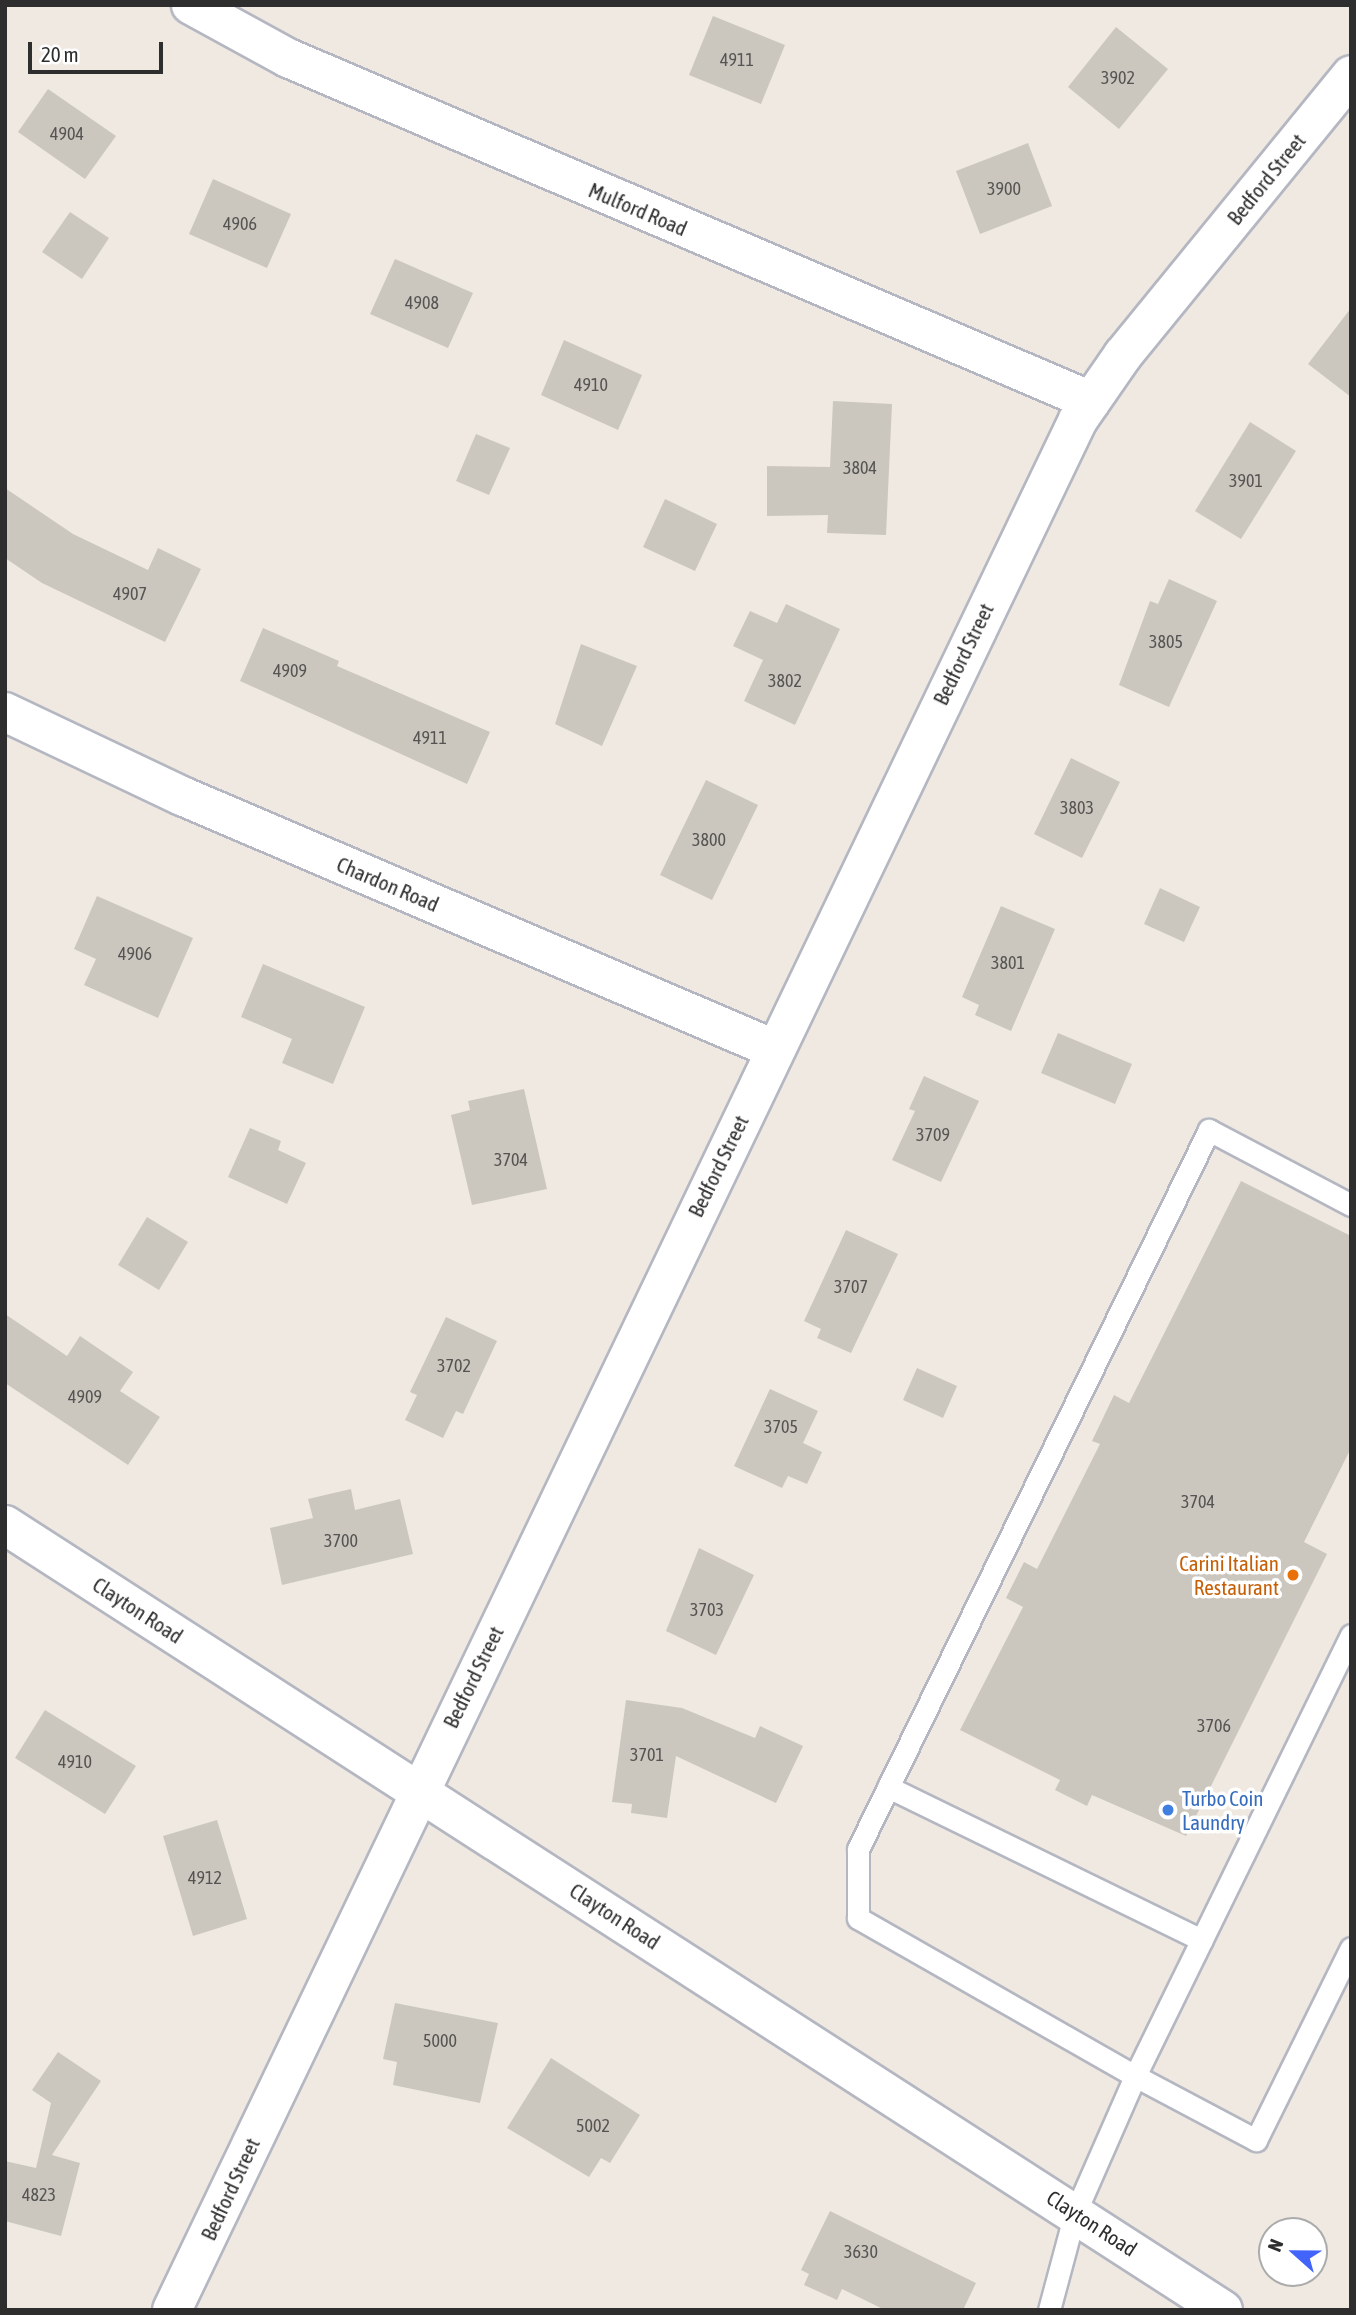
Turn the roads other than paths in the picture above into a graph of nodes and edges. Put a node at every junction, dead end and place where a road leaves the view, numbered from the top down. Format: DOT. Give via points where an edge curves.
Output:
graph roads {
  1 [pos="191,5"];
  2 [pos="1351,75"];
  3 [pos="1091,401"];
  4 [pos="5,712"];
  5 [pos="774,1049"];
  6 [pos="1351,1205"];
  7 [pos="5,1525"];
  8 [pos="1351,1635"];
  9 [pos="888,1787"];
  10 [pos="419,1791"];
  11 [pos="1202,1940"];
  12 [pos="1351,1948"];
  13 [pos="1135,2076"];
  14 [pos="1075,2213"];
  15 [pos="172,2310"];
  16 [pos="1049,2310"];
  17 [pos="1223,2310"];
  1 -- 3 [label="street, Mulford Road" via="288,58"];
  2 -- 3 [label="street, Bedford Street" via="1123,355"];
  3 -- 5 [label="street, Bedford Street" via="1026,522"];
  4 -- 5 [label="street, Chardon Road" via="182,796"];
  5 -- 10 [label="street, Bedford Street"];
  6 -- 9 [label="lane" via="1209,1130"];
  7 -- 10 [label="street, Clayton Road"];
  8 -- 11 [label="lane"];
  9 -- 11 [label="lane"];
  9 -- 13 [label="lane" via="858,1849 858,1918"];
  10 -- 14 [label="street, Clayton Road"];
  10 -- 15 [label="street, Bedford Street"];
  11 -- 13 [label="lane"];
  12 -- 13 [label="lane" via="1256,2140"];
  13 -- 14 [label="lane"];
  14 -- 16 [label="lane"];
  14 -- 17 [label="street, Clayton Road"];
}
